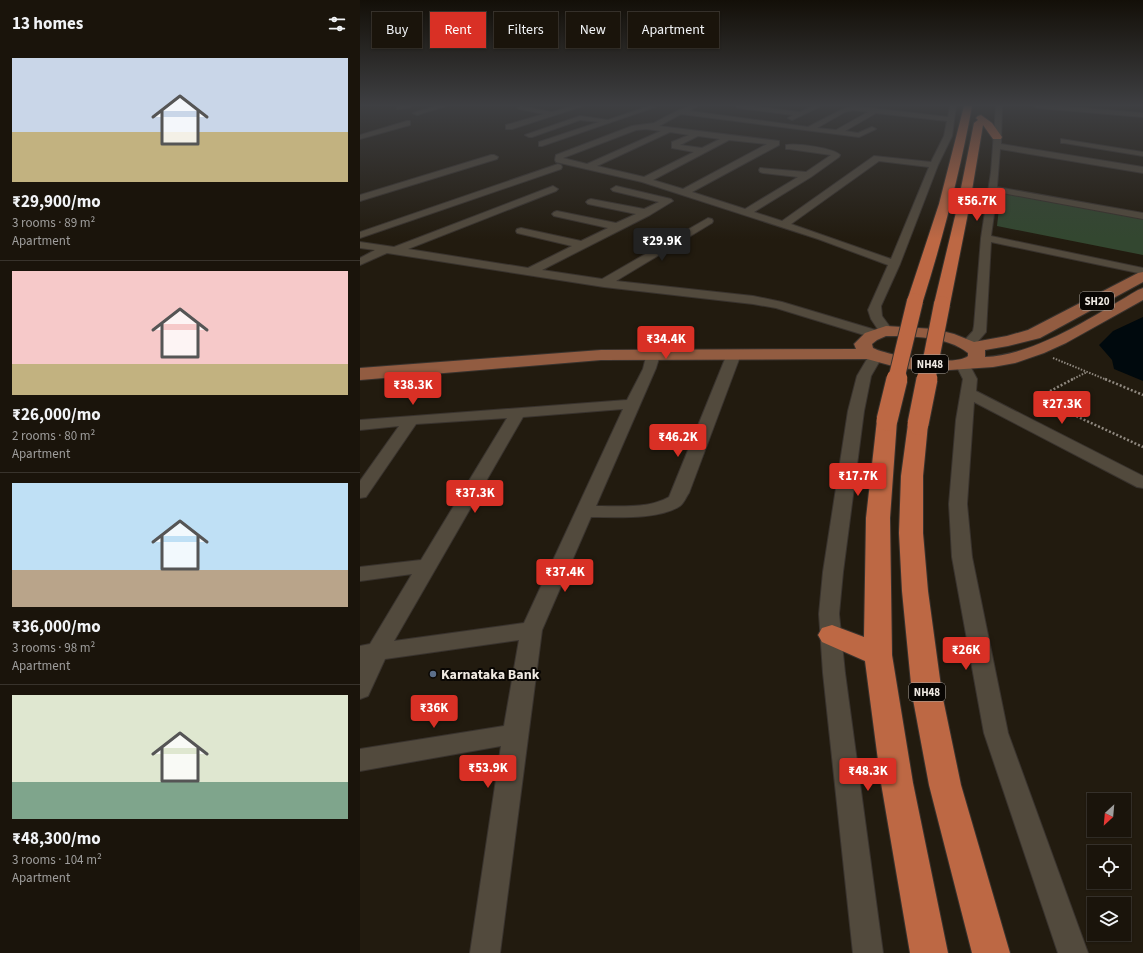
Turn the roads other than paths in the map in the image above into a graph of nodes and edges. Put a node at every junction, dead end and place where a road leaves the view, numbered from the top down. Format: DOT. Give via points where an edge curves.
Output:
graph roads {
  1 [pos="577,150"];
  2 [pos="624,150"];
  3 [pos="701,150"];
  4 [pos="761,150"];
  5 [pos="812,150"];
  6 [pos="941,150"];
  7 [pos="958,150"];
  8 [pos="974,150"];
  9 [pos="995,150"];
  10 [pos="1044,150"];
  11 [pos="1122,150"];
  12 [pos="704,151"];
  13 [pos="1143,154"];
  14 [pos="494,157"];
  15 [pos="934,165"];
  16 [pos="558,167"];
  17 [pos="588,167"];
  18 [pos="820,168"];
  19 [pos="763,170"];
  20 [pos="1143,170"];
  21 [pos="856,173"];
  22 [pos="808,175"];
  23 [pos="645,180"];
  24 [pos="552,189"];
  25 [pos="616,189"];
  26 [pos="993,189"];
  27 [pos="685,192"];
  28 [pos="360,198"];
  29 [pos="591,202"];
  30 [pos="647,213"];
  31 [pos="746,213"];
  32 [pos="558,214"];
  33 [pos="1143,216"];
  34 [pos="708,221"];
  35 [pos="783,225"];
  36 [pos="619,227"];
  37 [pos="521,231"];
  38 [pos="360,236"];
  39 [pos="986,238"];
  40 [pos="360,245"];
  41 [pos="583,245"];
  42 [pos="390,250"];
  43 [pos="360,262"];
  44 [pos="894,264"];
  45 [pos="1143,270"];
  46 [pos="531,271"];
  47 [pos="1143,276"];
  48 [pos="604,283"];
  49 [pos="1143,293"];
  50 [pos="873,344"];
  51 [pos="734,354"];
  52 [pos="529,355"];
  53 [pos="969,355"];
  54 [pos="652,360"];
  55 [pos="360,363"];
  56 [pos="360,374"];
  57 [pos="969,392"];
  58 [pos="634,404"];
  59 [pos="518,413"];
  60 [pos="411,420"];
  61 [pos="360,425"];
  62 [pos="1143,483"];
  63 [pos="360,493"];
  64 [pos="585,511"];
  65 [pos="427,566"];
  66 [pos="360,574"];
  67 [pos="531,630"];
  68 [pos="832,635"];
  69 [pos="368,653"];
  70 [pos="878,656"];
  71 [pos="360,690"];
  72 [pos="515,734"];
  73 [pos="360,760"];
  74 [pos="485,953"];
  75 [pos="868,953"];
  76 [pos="929,953"];
  77 [pos="991,953"];
  78 [pos="1073,953"];
  1 -- 17 [label="street" via="559,157 559,160"];
  2 -- 17 [label="street"];
  3 -- 12 [label="street"];
  4 -- 27 [label="street"];
  5 -- 18 [label="street" via="836,154"];
  6 -- 15 [label="street"];
  7 -- 70 [label="highway, NH48, bridge" via="915,301 888,420 878,518"];
  8 -- 77 [label="highway, NH48, bridge" via="918,424 912,476 911,533 927,694 945,785"];
  9 -- 26 [label="street"];
  10 -- 20 [label="street"];
  11 -- 13 [label="street"];
  12 -- 23 [label="street"];
  14 -- 28 [label="street"];
  15 -- 21 [label="street" via="877,158"];
  15 -- 44 [label="street"];
  16 -- 38 [label="street"];
  17 -- 23 [label="street"];
  18 -- 21 [label="street"];
  18 -- 22 [label="street"];
  19 -- 22 [label="street"];
  21 -- 35 [label="street"];
  22 -- 31 [label="street"];
  23 -- 27 [label="street"];
  24 -- 42 [label="street"];
  25 -- 30 [label="street" via="668,201"];
  26 -- 33 [label="street"];
  26 -- 39 [label="street"];
  27 -- 31 [label="street"];
  29 -- 30 [label="street"];
  30 -- 36 [label="street"];
  31 -- 35 [label="street"];
  32 -- 36 [label="street"];
  34 -- 48 [label="street"];
  35 -- 44 [label="street"];
  36 -- 41 [label="street"];
  37 -- 41 [label="street"];
  39 -- 45 [label="street"];
  39 -- 53 [label="street" via="979,332"];
  40 -- 42 [label="street"];
  41 -- 46 [label="street"];
  42 -- 43 [label="street"];
  42 -- 46 [label="street"];
  44 -- 50 [label="street" via="875,306"];
  46 -- 48 [label="street"];
  47 -- 53 [label="main road, SH20" via="1034,334"];
  48 -- 50 [label="street" via="778,305"];
  49 -- 53 [label="main road, SH20" via="1067,336 1034,351 982,364"];
  50 -- 51 [label="main road"];
  50 -- 53 [label="main road" via="913,364"];
  50 -- 53 [label="main road" via="912,331 925,333"];
  50 -- 54 [label="main road" via="747,346"];
  50 -- 68 [label="street" via="856,411 830,592 829,614"];
  51 -- 54 [label="main road"];
  51 -- 64 [label="street" via="675,501 652,509"];
  52 -- 54 [label="main road" via="601,354"];
  52 -- 55 [label="main road"];
  52 -- 56 [label="main road"];
  53 -- 57 [label="street"];
  54 -- 58 [label="street"];
  57 -- 62 [label="street"];
  57 -- 78 [label="street" via="964,420 958,504 962,557 996,733"];
  58 -- 59 [label="street"];
  58 -- 64 [label="street"];
  59 -- 60 [label="street"];
  59 -- 65 [label="street"];
  60 -- 61 [label="street"];
  60 -- 63 [label="street"];
  64 -- 67 [label="street"];
  65 -- 66 [label="street"];
  65 -- 69 [label="street"];
  67 -- 69 [label="street"];
  67 -- 72 [label="street"];
  68 -- 70 [label="highway"];
  68 -- 75 [label="street" via="834,673"];
  69 -- 71 [label="street"];
  70 -- 76 [label="highway, NH48" via="897,783"];
  72 -- 73 [label="street"];
  72 -- 74 [label="street"];
}
